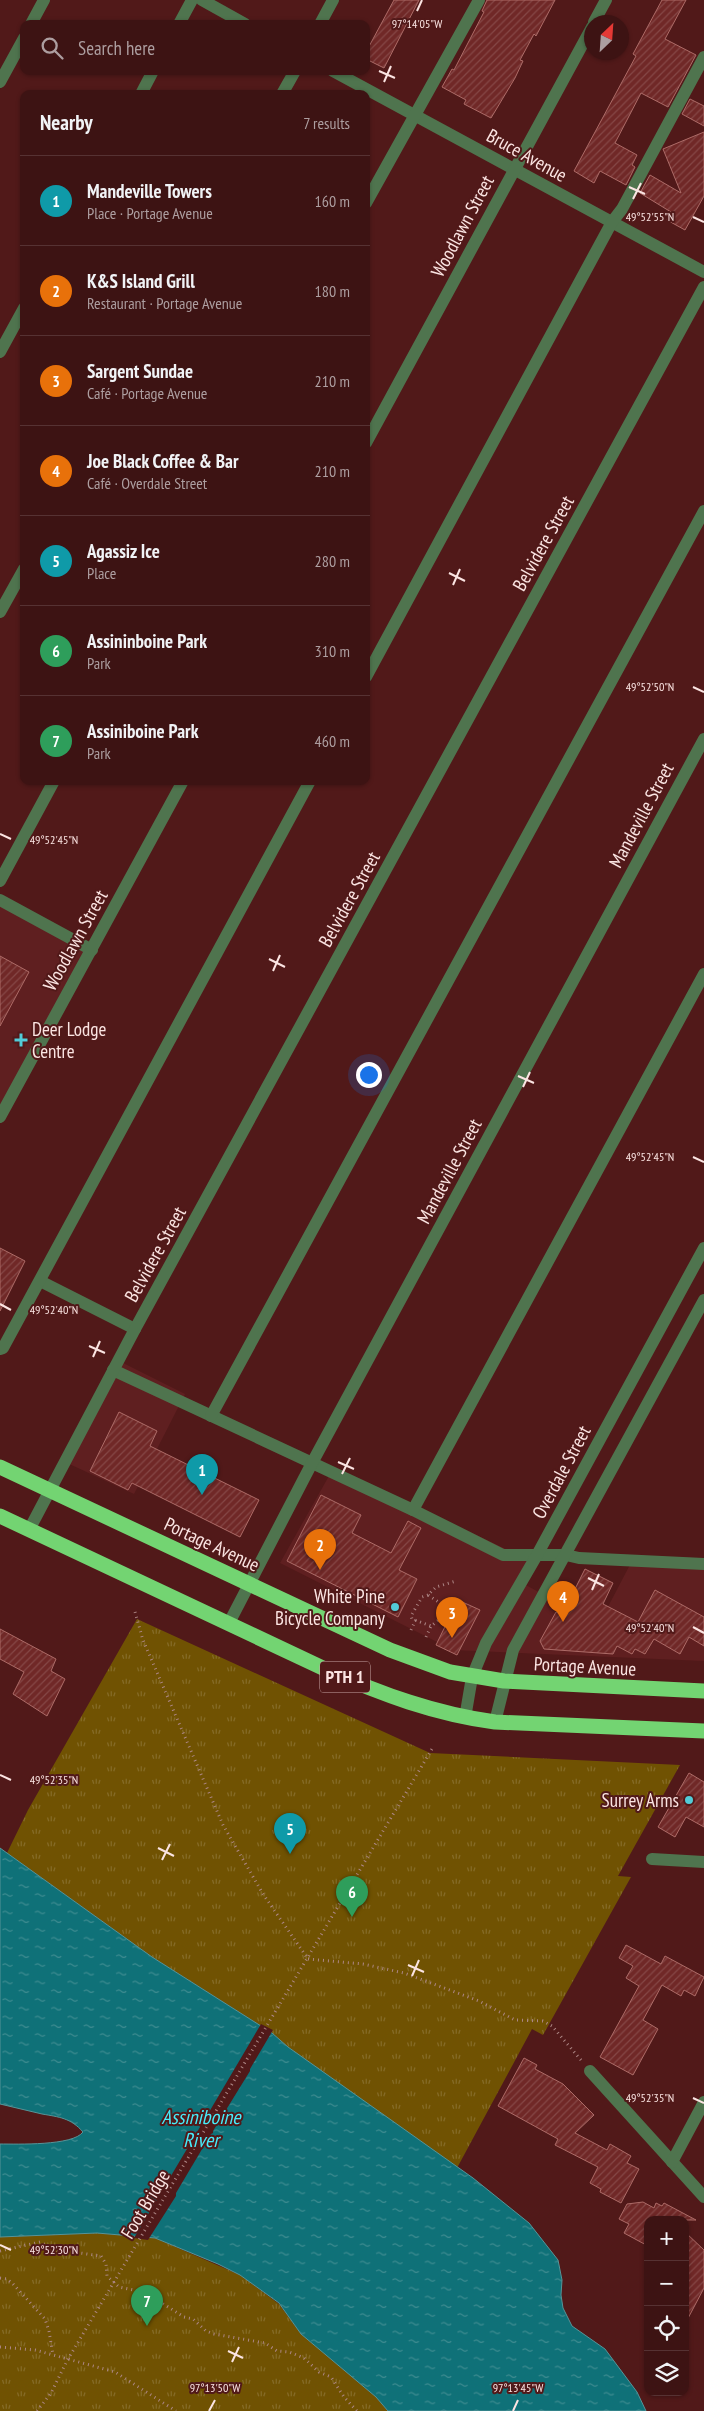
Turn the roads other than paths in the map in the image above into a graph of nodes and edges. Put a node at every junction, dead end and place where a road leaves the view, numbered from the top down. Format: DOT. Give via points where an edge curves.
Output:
graph roads {
  1 [pos="44,0"];
  2 [pos="192,0"];
  3 [pos="202,0"];
  4 [pos="333,0"];
  5 [pos="479,0"];
  6 [pos="606,0"];
  7 [pos="598,15"];
  8 [pos="33,20"];
  9 [pos="181,20"];
  10 [pos="238,20"];
  11 [pos="322,20"];
  12 [pos="584,42"];
  13 [pos="20,45"];
  14 [pos="704,57"];
  15 [pos="151,75"];
  16 [pos="292,75"];
  17 [pos="340,75"];
  18 [pos="0,82"];
  19 [pos="143,90"];
  20 [pos="284,90"];
  21 [pos="368,90"];
  22 [pos="370,91"];
  23 [pos="416,116"];
  24 [pos="514,170"];
  25 [pos="370,196"];
  26 [pos="612,222"];
  27 [pos="704,272"];
  28 [pos="704,287"];
  29 [pos="20,315"];
  30 [pos="0,352"];
  31 [pos="370,436"];
  32 [pos="704,511"];
  33 [pos="20,576"];
  34 [pos="0,612"];
  35 [pos="370,670"];
  36 [pos="704,739"];
  37 [pos="52,785"];
  38 [pos="181,785"];
  39 [pos="308,785"];
  40 [pos="0,881"];
  41 [pos="0,900"];
  42 [pos="92,950"];
  43 [pos="704,974"];
  44 [pos="0,1117"];
  45 [pos="704,1248"];
  46 [pos="40,1281"];
  47 [pos="704,1300"];
  48 [pos="135,1329"];
  49 [pos="0,1349"];
  50 [pos="113,1370"];
  51 [pos="211,1416"];
  52 [pos="312,1463"];
  53 [pos="0,1467"];
  54 [pos="50,1490"];
  55 [pos="413,1510"];
  56 [pos="0,1516"];
  57 [pos="29,1530"];
  58 [pos="538,1555"];
  59 [pos="566,1556"];
  60 [pos="704,1564"];
  61 [pos="249,1583"];
  62 [pos="229,1623"];
  63 [pos="472,1676"];
  64 [pos="504,1681"];
  65 [pos="704,1691"];
  66 [pos="465,1718"];
  67 [pos="495,1722"];
  68 [pos="704,1731"];
  69 [pos="652,1859"];
  70 [pos="704,1862"];
  71 [pos="590,2071"];
  72 [pos="704,2102"];
  73 [pos="672,2162"];
  74 [pos="704,2197"];
  1 -- 8 [label="street"];
  2 -- 9 [label="street"];
  3 -- 10 [label="street"];
  4 -- 11 [label="street"];
  5 -- 23 [label="street"];
  6 -- 7 [label="street"];
  12 -- 24 [label="street, Woodlawn Street"];
  13 -- 18 [label="street"];
  14 -- 26 [label="street"];
  15 -- 19 [label="street"];
  16 -- 20 [label="street"];
  17 -- 21 [label="street, Bruce Avenue"];
  22 -- 23 [label="street, Bruce Avenue"];
  23 -- 24 [label="street, Bruce Avenue"];
  23 -- 25 [label="street"];
  24 -- 26 [label="street, Bruce Avenue"];
  24 -- 31 [label="street, Woodlawn Street"];
  26 -- 27 [label="street, Bruce Avenue"];
  26 -- 35 [label="street"];
  28 -- 48 [label="street, Belvidere Street"];
  29 -- 30 [label="street"];
  32 -- 51 [label="street"];
  33 -- 34 [label="street"];
  36 -- 52 [label="street, Mandeville Street"];
  37 -- 40 [label="street"];
  38 -- 42 [label="street, Woodlawn Street"];
  39 -- 46 [label="street"];
  41 -- 42 [label="street"];
  42 -- 44 [label="street, Woodlawn Street"];
  43 -- 55 [label="street"];
  45 -- 58 [label="street, Overdale Street"];
  46 -- 48 [label="street"];
  46 -- 49 [label="street"];
  47 -- 59 [label="street"];
  48 -- 50 [label="street, Belvidere Street"];
  50 -- 51 [label="street"];
  50 -- 54 [label="street, Belvidere Street"];
  51 -- 52 [label="street"];
  52 -- 55 [label="street"];
  52 -- 61 [label="street, Mandeville Street"];
  53 -- 54 [label="highway, Portage Avenue / PTH 1"];
  54 -- 57 [label="street, Belvidere Street"];
  54 -- 61 [label="highway, Portage Avenue / PTH 1"];
  55 -- 58 [label="street" via="503,1555"];
  56 -- 57 [label="highway, PTH 1"];
  57 -- 62 [label="highway, PTH 1"];
  58 -- 59 [label="street"];
  58 -- 63 [label="street, Overdale Street" via="486,1643"];
  59 -- 60 [label="street"];
  59 -- 64 [label="street" via="513,1650"];
  61 -- 62 [label="street, Mandeville Street"];
  61 -- 63 [label="highway, Portage Avenue / PTH 1" via="390,1650 450,1672"];
  62 -- 66 [label="highway, PTH 1" via="376,1691"];
  63 -- 64 [label="highway, Portage Avenue / PTH 1"];
  63 -- 66 [label="street, Overdale Street"];
  64 -- 65 [label="highway, Portage Avenue / PTH 1"];
  64 -- 67 [label="street"];
  66 -- 67 [label="highway, PTH 1"];
  67 -- 68 [label="highway, PTH 1"];
  69 -- 70 [label="street"];
  71 -- 73 [label="street"];
  72 -- 73 [label="street"];
  73 -- 74 [label="street"];
}
